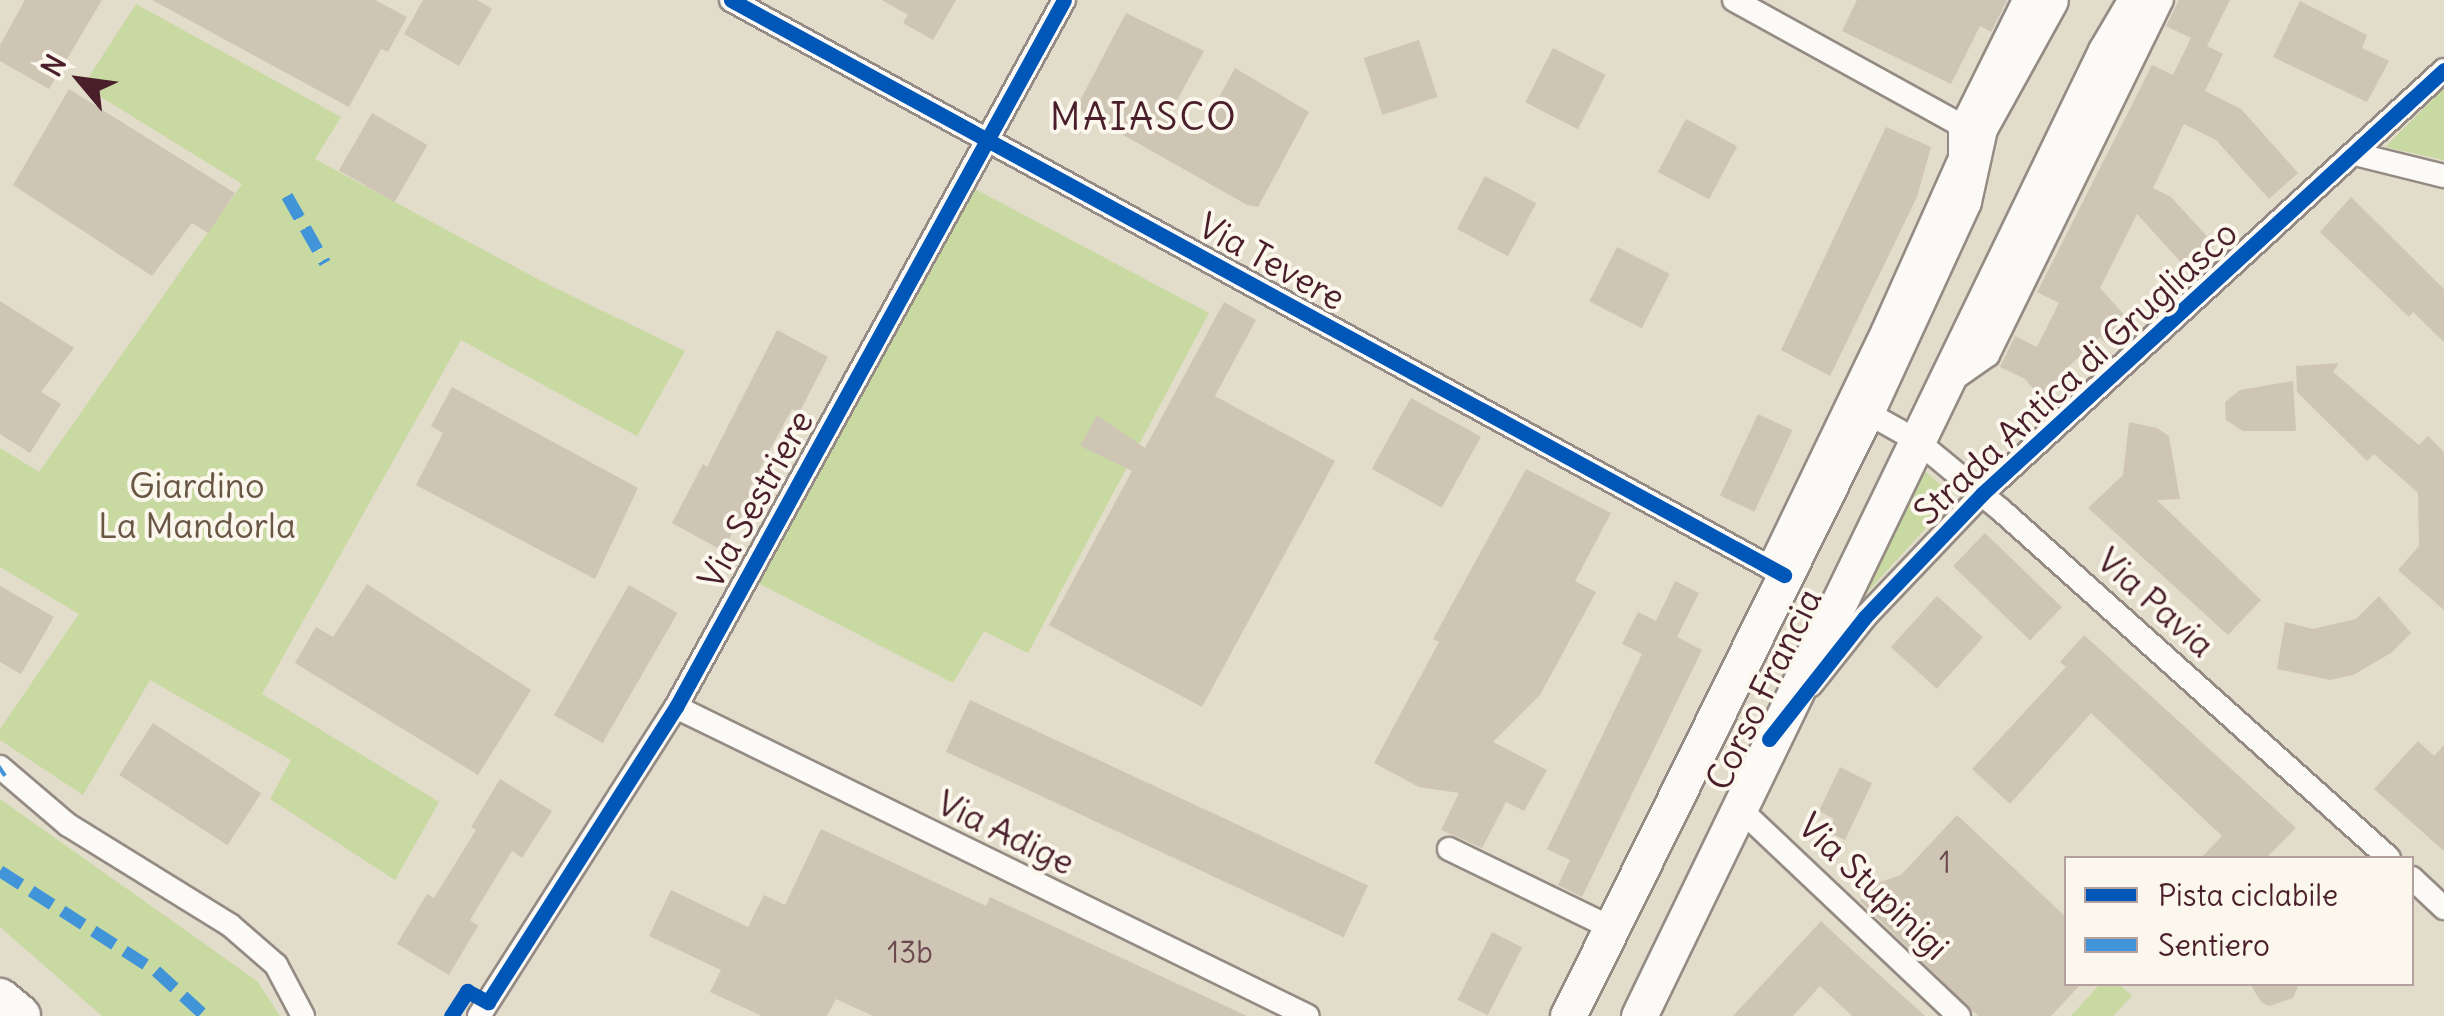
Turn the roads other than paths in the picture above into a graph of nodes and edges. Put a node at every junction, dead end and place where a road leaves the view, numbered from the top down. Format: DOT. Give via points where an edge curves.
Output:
graph roads {
  1 [pos="731,0"];
  2 [pos="1064,0"];
  3 [pos="1734,0"];
  4 [pos="2024,0"];
  5 [pos="2050,0"];
  6 [pos="2136,0"];
  7 [pos="2162,0"];
  8 [pos="2444,70"];
  9 [pos="1962,126"];
  10 [pos="987,140"];
  11 [pos="2355,154"];
  12 [pos="2444,176"];
  13 [pos="1941,388"];
  14 [pos="1866,412"];
  15 [pos="1916,440"];
  16 [pos="1982,494"];
  17 [pos="1776,571"];
  18 [pos="1852,610"];
  19 [pos="676,707"];
  20 [pos="0,768"];
  21 [pos="1738,808"];
  22 [pos="1449,850"];
  23 [pos="2387,856"];
  24 [pos="2414,880"];
  25 [pos="2444,908"];
  26 [pos="1612,928"];
  27 [pos="0,998"];
  28 [pos="20,1016"];
  29 [pos="302,1016"];
  30 [pos="479,1016"];
  31 [pos="1308,1016"];
  32 [pos="1568,1016"];
  33 [pos="1639,1016"];
  34 [pos="1959,1016"];
  1 -- 10 [label="street, Via Tevere"];
  2 -- 10 [label="street, Via Sestriere"];
  3 -- 9 [label="street"];
  4 -- 9 [label="street, Corso Francia"];
  5 -- 14 [label="main road, Corso Francia" via="1980,128 1963,200"];
  6 -- 13 [label="main road, Corso Francia"];
  7 -- 13 [label="street" via="1988,356"];
  8 -- 11 [label="street, Strada Antica di Grugliasco"];
  9 -- 17 [label="street, Corso Francia" via="1960,158"];
  10 -- 17 [label="street, Via Tevere"];
  10 -- 19 [label="street, Via Sestriere"];
  11 -- 12 [label="street"];
  11 -- 16 [label="street, Strada Antica di Grugliasco"];
  13 -- 15 [label="main road, Corso Francia"];
  14 -- 15 [label="street, Via Pavia"];
  14 -- 17 [label="main road, Corso Francia"];
  15 -- 16 [label="street, Via Pavia"];
  15 -- 18 [label="main road, Corso Francia"];
  16 -- 18 [label="street, Strada Antica di Grugliasco"];
  16 -- 23 [label="street, Via Pavia"];
  17 -- 26 [label="main road, Corso Francia"];
  18 -- 21 [label="main road, Corso Francia" via="1769,739"];
  19 -- 30 [label="street, Via Sestriere"];
  19 -- 31 [label="street, Via Adige"];
  20 -- 29 [label="street" via="68,825 230,925 276,966"];
  21 -- 33 [label="main road, Corso Francia"];
  21 -- 34 [label="street, Via Stupinigi"];
  22 -- 26 [label="street"];
  24 -- 25 [label="street"];
  26 -- 32 [label="main road, Corso Francia"];
  27 -- 28 [label="highway"];
}
